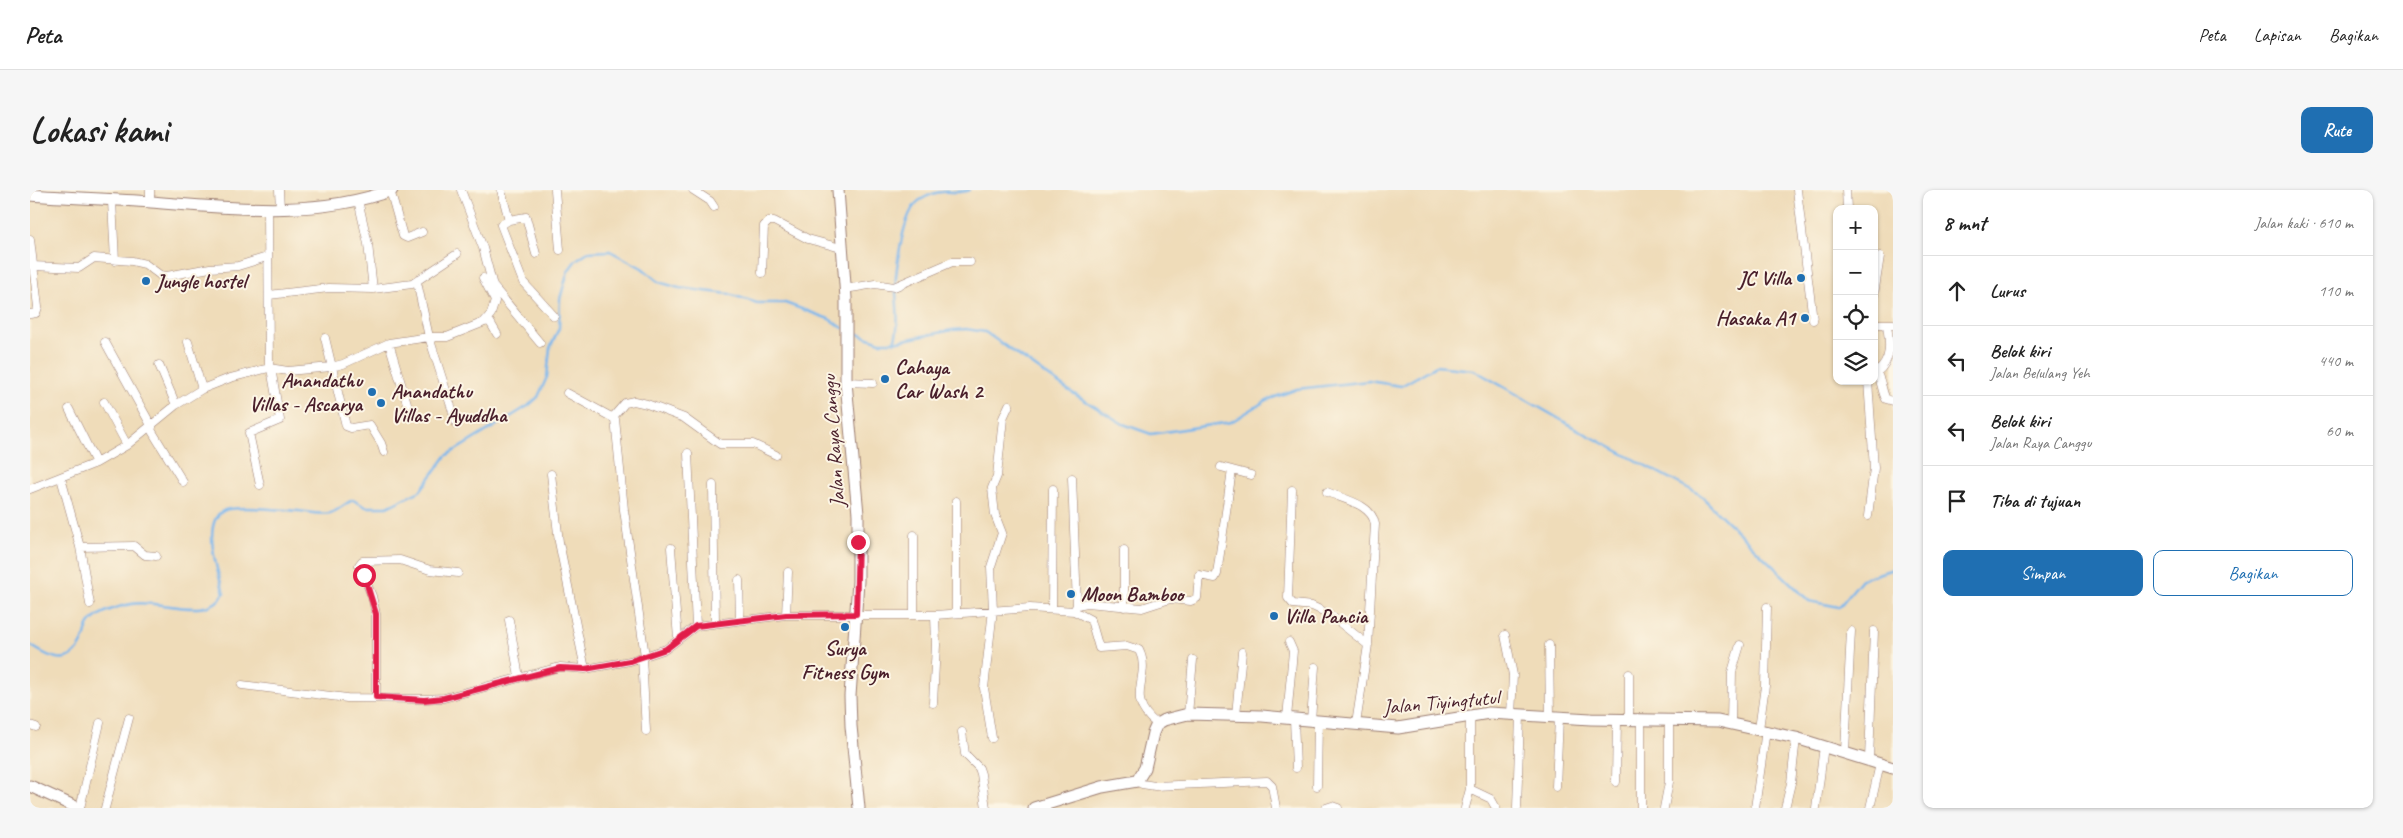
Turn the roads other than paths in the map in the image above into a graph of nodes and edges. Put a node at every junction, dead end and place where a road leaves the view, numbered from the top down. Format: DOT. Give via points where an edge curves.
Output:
graph roads {
  1 [pos="150,190"];
  2 [pos="279,190"];
  3 [pos="391,190"];
  4 [pos="461,190"];
  5 [pos="501,190"];
  6 [pos="555,190"];
  7 [pos="693,190"];
  8 [pos="838,190"];
  9 [pos="1797,190"];
  10 [pos="1846,190"];
  11 [pos="65,194"];
  12 [pos="30,195"];
  13 [pos="112,200"];
  14 [pos="358,200"];
  15 [pos="150,202"];
  16 [pos="1847,205"];
  17 [pos="714,207"];
  18 [pos="280,208"];
  19 [pos="268,209"];
  20 [pos="508,220"];
  21 [pos="422,232"];
  22 [pos="30,239"];
  23 [pos="841,248"];
  24 [pos="560,250"];
  25 [pos="457,254"];
  26 [pos="536,254"];
  27 [pos="1880,256"];
  28 [pos="267,258"];
  29 [pos="115,261"];
  30 [pos="970,262"];
  31 [pos="31,263"];
  32 [pos="1878,269"];
  33 [pos="762,272"];
  34 [pos="483,278"];
  35 [pos="416,282"];
  36 [pos="845,289"];
  37 [pos="373,290"];
  38 [pos="269,295"];
  39 [pos="30,314"];
  40 [pos="554,316"];
  41 [pos="1814,320"];
  42 [pos="484,322"];
  43 [pos="1890,325"];
  44 [pos="497,334"];
  45 [pos="428,337"];
  46 [pos="325,338"];
  47 [pos="105,342"];
  48 [pos="188,342"];
  49 [pos="389,343"];
  50 [pos="540,343"];
  51 [pos="159,365"];
  52 [pos="331,367"];
  53 [pos="270,368"];
  54 [pos="1878,370"];
  55 [pos="1878,378"];
  56 [pos="846,382"];
  57 [pos="873,383"];
  58 [pos="1868,385"];
  59 [pos="202,389"];
  60 [pos="566,393"];
  61 [pos="1893,401"];
  62 [pos="104,402"];
  63 [pos="176,404"];
  64 [pos="1009,405"];
  65 [pos="69,409"];
  66 [pos="409,410"];
  67 [pos="613,417"];
  68 [pos="457,425"];
  69 [pos="151,428"];
  70 [pos="127,445"];
  71 [pos="384,452"];
  72 [pos="688,453"];
  73 [pos="776,455"];
  74 [pos="96,463"];
  75 [pos="1221,467"];
  76 [pos="1232,470"];
  77 [pos="551,474"];
  78 [pos="1251,475"];
  79 [pos="61,478"];
  80 [pos="1072,478"];
  81 [pos="183,482"];
  82 [pos="260,485"];
  83 [pos="713,485"];
  84 [pos="30,489"];
  85 [pos="1054,489"];
  86 [pos="1292,490"];
  87 [pos="1327,492"];
  88 [pos="956,501"];
  89 [pos="1868,516"];
  90 [pos="914,535"];
  91 [pos="80,547"];
  92 [pos="671,548"];
  93 [pos="1124,550"];
  94 [pos="156,556"];
  95 [pos="788,572"];
  96 [pos="458,573"];
  97 [pos="739,580"];
  98 [pos="90,604"];
  99 [pos="1124,607"];
  100 [pos="1767,607"];
  101 [pos="1075,608"];
  102 [pos="1052,609"];
  103 [pos="993,610"];
  104 [pos="956,613"];
  105 [pos="856,614"];
  106 [pos="914,614"];
  107 [pos="786,615"];
  108 [pos="935,615"];
  109 [pos="509,620"];
  110 [pos="740,620"];
  111 [pos="715,623"];
  112 [pos="696,626"];
  113 [pos="1874,630"];
  114 [pos="1852,631"];
  115 [pos="1504,635"];
  116 [pos="678,639"];
  117 [pos="1289,642"];
  118 [pos="1368,645"];
  119 [pos="1740,645"];
  120 [pos="1549,646"];
  121 [pos="1242,652"];
  122 [pos="643,656"];
  123 [pos="1193,660"];
  124 [pos="1315,667"];
  125 [pos="585,669"];
  126 [pos="1629,674"];
  127 [pos="519,677"];
  128 [pos="242,685"];
  129 [pos="376,697"];
  130 [pos="932,703"];
  131 [pos="1188,714"];
  132 [pos="1236,715"];
  133 [pos="1515,715"];
  134 [pos="1470,717"];
  135 [pos="1555,717"];
  136 [pos="129,718"];
  137 [pos="1290,718"];
  138 [pos="1314,720"];
  139 [pos="1617,720"];
  140 [pos="1629,720"];
  141 [pos="1641,721"];
  142 [pos="1669,722"];
  143 [pos="100,724"];
  144 [pos="1157,724"];
  145 [pos="1356,724"];
  146 [pos="1731,724"];
  147 [pos="1763,729"];
  148 [pos="646,731"];
  149 [pos="962,732"];
  150 [pos="992,738"];
  151 [pos="1796,738"];
  152 [pos="1824,746"];
  153 [pos="1845,752"];
  154 [pos="1874,762"];
  155 [pos="1296,768"];
  156 [pos="1893,768"];
  157 [pos="1137,781"];
  158 [pos="1616,782"];
  159 [pos="30,786"];
  160 [pos="1317,786"];
  161 [pos="1556,787"];
  162 [pos="1470,789"];
  163 [pos="56,803"];
  164 [pos="1327,807"];
  165 [pos="79,808"];
  166 [pos="105,808"];
  167 [pos="859,808"];
  168 [pos="986,808"];
  169 [pos="1034,808"];
  170 [pos="1276,808"];
  171 [pos="1338,808"];
  172 [pos="1464,808"];
  173 [pos="1496,808"];
  174 [pos="1517,808"];
  175 [pos="1641,808"];
  176 [pos="1664,808"];
  177 [pos="1755,808"];
  178 [pos="1785,808"];
  179 [pos="1816,808"];
  180 [pos="1870,808"];
  1 -- 15 [label="street"];
  2 -- 18 [label="street"];
  3 -- 14 [label="street"];
  3 -- 21 [label="street" via="404,236 407,238"];
  4 -- 50 [label="street" via="483,248 493,286"];
  5 -- 20 [label="street"];
  6 -- 24 [label="street"];
  7 -- 17 [label="street"];
  8 -- 23 [label="street, Jalan Raya Canggu"];
  9 -- 41 [label="street"];
  10 -- 16 [label="street"];
  11 -- 12 [label="street"];
  11 -- 13 [label="street"];
  13 -- 15 [label="street"];
  13 -- 29 [label="street"];
  14 -- 18 [label="street"];
  14 -- 37 [label="street" via="368,244"];
  15 -- 19 [label="street"];
  18 -- 19 [label="street"];
  19 -- 28 [label="street"];
  20 -- 26 [label="street" via="526,217"];
  20 -- 40 [label="street" via="501,225 523,282"];
  22 -- 31 [label="street"];
  23 -- 33 [label="street" via="808,239 774,220 769,221 764,226"];
  23 -- 36 [label="street, Jalan Raya Canggu"];
  25 -- 35 [label="street"];
  27 -- 32 [label="street"];
  28 -- 29 [label="street" via="238,266 167,276 140,262"];
  28 -- 38 [label="street"];
  29 -- 31 [label="street" via="94,258 79,268"];
  30 -- 36 [label="street" via="952,262 894,287 875,284"];
  31 -- 39 [label="street" via="38,306 36,313"];
  34 -- 42 [label="street" via="495,301"];
  35 -- 37 [label="street"];
  35 -- 45 [label="street"];
  36 -- 56 [label="street, Jalan Raya Canggu"];
  37 -- 38 [label="street" via="330,288"];
  38 -- 53 [label="street"];
  42 -- 44 [label="street" via="490,322"];
  42 -- 45 [label="street" via="447,337"];
  43 -- 54 [label="street" via="1889,357 1884,367"];
  45 -- 49 [label="street"];
  45 -- 68 [label="street"];
  46 -- 52 [label="street"];
  47 -- 69 [label="street"];
  48 -- 59 [label="street"];
  49 -- 52 [label="street"];
  49 -- 66 [label="street"];
  51 -- 63 [label="street"];
  52 -- 53 [label="street" via="288,371"];
  52 -- 71 [label="street" via="346,426 370,425"];
  53 -- 59 [label="street"];
  53 -- 82 [label="street" via="280,420 249,433"];
  55 -- 61 [label="street" via="1886,399"];
  56 -- 57 [label="street"];
  56 -- 105 [label="street, Jalan Raya Canggu" via="858,514"];
  58 -- 89 [label="street" via="1874,468"];
  59 -- 63 [label="street"];
  60 -- 67 [label="street"];
  62 -- 70 [label="street"];
  63 -- 69 [label="street"];
  64 -- 103 [label="street" via="1003,418 992,488 995,516 1002,533 991,567"];
  65 -- 74 [label="street"];
  67 -- 73 [label="street" via="625,403 647,404 684,418 720,444 753,444"];
  67 -- 122 [label="street"];
  69 -- 70 [label="street"];
  69 -- 81 [label="street"];
  70 -- 74 [label="street"];
  72 -- 112 [label="street"];
  74 -- 79 [label="street"];
  75 -- 76 [label="street"];
  76 -- 78 [label="street"];
  76 -- 99 [label="street" via="1215,578 1199,575 1196,598 1191,601 1170,599 1142,608"];
  77 -- 125 [label="street" via="559,542"];
  79 -- 84 [label="street"];
  79 -- 91 [label="street"];
  80 -- 101 [label="street"];
  83 -- 111 [label="street"];
  85 -- 102 [label="street"];
  86 -- 118 [label="street" via="1288,598 1293,604 1312,606 1329,614"];
  87 -- 118 [label="street" via="1363,507 1374,517"];
  88 -- 104 [label="street"];
  90 -- 106 [label="street"];
  91 -- 94 [label="street" via="134,546 145,555"];
  91 -- 98 [label="street"];
  92 -- 116 [label="street"];
  93 -- 99 [label="street"];
  95 -- 107 [label="street"];
  96 -- 129 [label="street" via="430,570 400,560 369,560 359,565 376,614"];
  97 -- 110 [label="street"];
  99 -- 101 [label="street" via="1087,603"];
  100 -- 147 [label="street"];
  101 -- 102 [label="street"];
  101 -- 144 [label="street" via="1090,620 1099,648 1126,646 1139,650 1142,663 1140,706"];
  102 -- 103 [label="street"];
  103 -- 104 [label="street"];
  103 -- 150 [label="street" via="984,688"];
  104 -- 108 [label="street"];
  105 -- 106 [label="street"];
  105 -- 107 [label="street"];
  105 -- 167 [label="street, Jalan Raya Canggu" via="850,696"];
  106 -- 108 [label="street"];
  107 -- 110 [label="street"];
  108 -- 130 [label="street"];
  109 -- 127 [label="street"];
  110 -- 111 [label="street"];
  111 -- 112 [label="street"];
  112 -- 116 [label="street"];
  113 -- 154 [label="street"];
  114 -- 153 [label="street"];
  115 -- 133 [label="street" via="1513,675"];
  116 -- 122 [label="street" via="666,649"];
  117 -- 137 [label="street" via="1293,651"];
  118 -- 145 [label="street"];
  119 -- 146 [label="street" via="1732,672"];
  120 -- 135 [label="street"];
  121 -- 132 [label="street"];
  122 -- 125 [label="street"];
  122 -- 148 [label="street"];
  123 -- 131 [label="street"];
  124 -- 138 [label="street"];
  125 -- 127 [label="street" via="560,668"];
  126 -- 140 [label="street"];
  127 -- 129 [label="street" via="444,698"];
  128 -- 129 [label="street" via="347,698"];
  131 -- 132 [label="street, Jalan Tiyingtutul"];
  131 -- 144 [label="street, Jalan Tiyingtutul"];
  132 -- 137 [label="street, Jalan Tiyingtutul"];
  133 -- 134 [label="street, Jalan Tiyingtutul" via="1489,713"];
  133 -- 135 [label="street, Jalan Tiyingtutul"];
  133 -- 174 [label="street"];
  134 -- 145 [label="street, Jalan Tiyingtutul" via="1403,728"];
  134 -- 162 [label="street"];
  135 -- 139 [label="street, Jalan Tiyingtutul"];
  135 -- 161 [label="street"];
  136 -- 166 [label="street"];
  137 -- 138 [label="street, Jalan Tiyingtutul"];
  137 -- 155 [label="street"];
  138 -- 145 [label="street, Jalan Tiyingtutul"];
  138 -- 160 [label="street"];
  139 -- 140 [label="street, Jalan Tiyingtutul"];
  139 -- 158 [label="street"];
  140 -- 141 [label="street, Jalan Tiyingtutul"];
  141 -- 142 [label="street, Jalan Tiyingtutul"];
  141 -- 175 [label="street"];
  142 -- 146 [label="street, Jalan Tiyingtutul" via="1718,721"];
  142 -- 176 [label="street" via="1669,782"];
  143 -- 165 [label="street"];
  144 -- 157 [label="street" via="1145,768"];
  146 -- 147 [label="street, Jalan Tiyingtutul"];
  147 -- 151 [label="street, Jalan Tiyingtutul"];
  147 -- 177 [label="street"];
  149 -- 168 [label="street" via="965,754 981,774"];
  151 -- 152 [label="street, Jalan Tiyingtutul"];
  151 -- 178 [label="street"];
  152 -- 153 [label="street, Jalan Tiyingtutul"];
  152 -- 179 [label="street"];
  153 -- 154 [label="street, Jalan Tiyingtutul"];
  154 -- 156 [label="street, Jalan Tiyingtutul"];
  154 -- 180 [label="street"];
  157 -- 169 [label="street" via="1102,787"];
  157 -- 170 [label="street" via="1155,786 1267,781 1272,786"];
  159 -- 163 [label="street"];
  162 -- 172 [label="street"];
  162 -- 173 [label="street" via="1491,799"];
  163 -- 165 [label="street"];
  164 -- 171 [label="street"];
}
